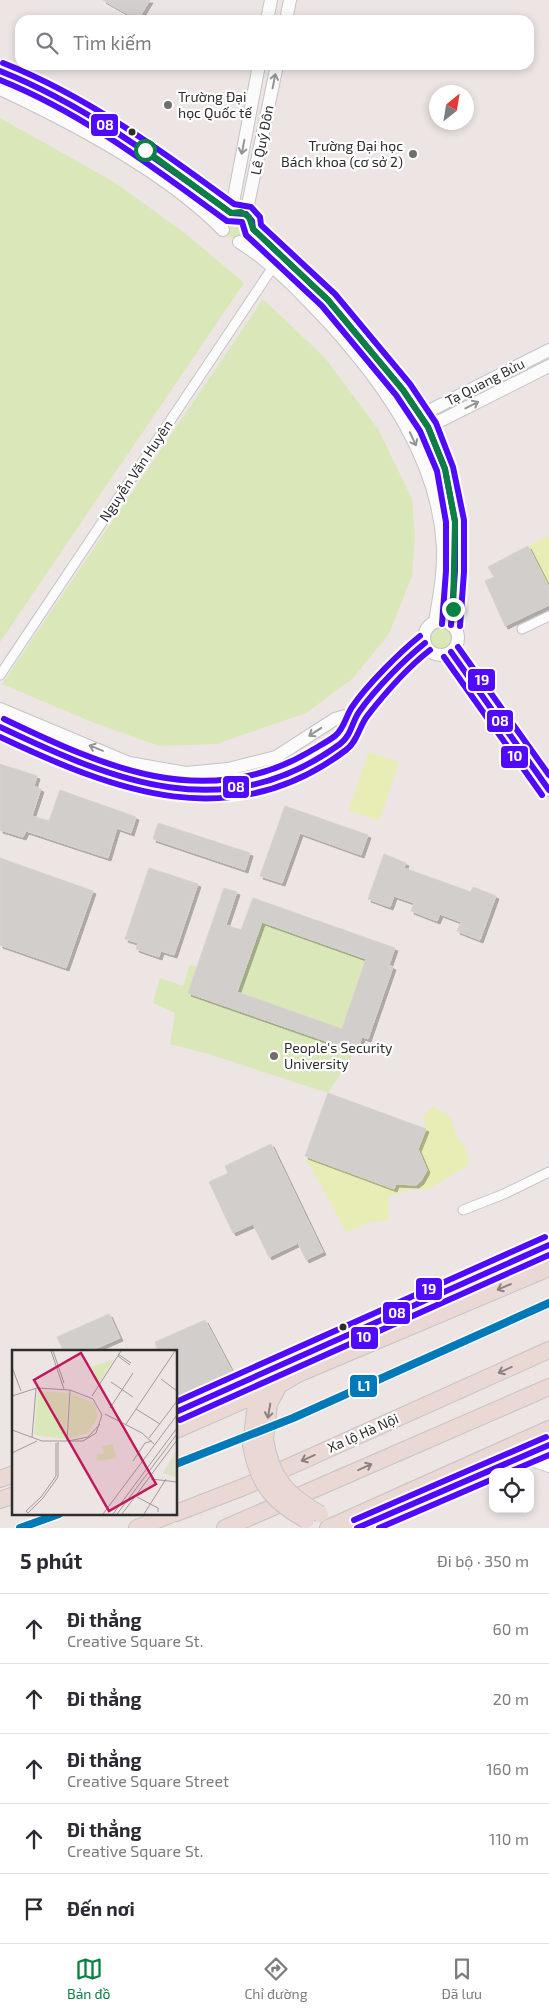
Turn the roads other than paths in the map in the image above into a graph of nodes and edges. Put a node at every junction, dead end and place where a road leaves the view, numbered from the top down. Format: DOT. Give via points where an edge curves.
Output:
graph roads {
  1 [pos="271,0"];
  2 [pos="290,0"];
  3 [pos="268,15"];
  4 [pos="287,15"];
  5 [pos="258,70"];
  6 [pos="276,70"];
  7 [pos="0,71"];
  8 [pos="0,89"];
  9 [pos="231,213"];
  10 [pos="246,214"];
  11 [pos="253,229"];
  12 [pos="223,230"];
  13 [pos="239,242"];
  14 [pos="273,267"];
  15 [pos="549,350"];
  16 [pos="549,366"];
  17 [pos="421,415"];
  18 [pos="428,427"];
  19 [pos="549,616"];
  20 [pos="435,622"];
  21 [pos="450,624"];
  22 [pos="522,629"];
  23 [pos="425,644"];
  24 [pos="451,652"];
  25 [pos="0,675"];
  26 [pos="0,709"];
  27 [pos="359,712"];
  28 [pos="0,727"];
  29 [pos="549,790"];
  30 [pos="549,1172"];
  31 [pos="463,1210"];
  32 [pos="549,1245"];
  33 [pos="549,1268"];
  34 [pos="549,1350"];
  35 [pos="260,1376"];
  36 [pos="279,1385"];
  37 [pos="549,1386"];
  38 [pos="257,1394"];
  39 [pos="178,1411"];
  40 [pos="178,1429"];
  41 [pos="549,1429"];
  42 [pos="549,1445"];
  43 [pos="510,1448"];
  44 [pos="524,1457"];
  45 [pos="549,1466"];
  46 [pos="12,1475"];
  47 [pos="0,1479"];
  48 [pos="12,1496"];
  49 [pos="0,1500"];
  50 [pos="178,1512"];
  51 [pos="167,1516"];
  52 [pos="339,1526"];
  53 [pos="137,1528"];
  54 [pos="224,1528"];
  1 -- 3 [label="street"];
  2 -- 4 [label="street"];
  5 -- 9 [label="street, Lê Quý Đôn, one-way"];
  10 -- 6 [label="street, Lê Quý Đôn, one-way"];
  7 -- 9 [label="street" via="28,82 110,128"];
  8 -- 12 [label="street" via="97,139 201,207"];
  9 -- 10 [label="street"];
  9 -- 12 [label="street" via="224,220"];
  10 -- 11 [label="street"];
  11 -- 13 [label="street" via="247,239"];
  11 -- 17 [label="street" via="328,300"];
  12 -- 13 [label="street" via="228,239"];
  13 -- 14 [label="street"];
  14 -- 20 [label="street, one-way" via="342,337 395,405 411,434 438,509 443,547"];
  14 -- 25 [label="street, Nguyễn Văn Huyên"];
  15 -- 17 [label="street, Tạ Quang Bửu"];
  18 -- 16 [label="street, Tạ Quang Bửu, one-way"];
  17 -- 18 [label="street"];
  18 -- 21 [label="street" via="445,469 455,522"];
  19 -- 22 [label="street"];
  20 -- 21 [label="street"];
  20 -- 23 [label="street" via="427,628"];
  21 -- 24 [label="street" via="458,638"];
  23 -- 24 [label="street" via="436,654"];
  23 -- 27 [label="street" via="410,655"];
  24 -- 29 [label="street"];
  27 -- 26 [label="street, one-way" via="335,719 276,756 228,769 186,772 129,763"];
  27 -- 28 [label="street" via="341,743 276,778 224,790 183,792 121,777"];
  30 -- 31 [label="street"];
  32 -- 35 [label="highway"];
  33 -- 36 [label="highway, one-way" via="298,1374"];
  34 -- 50 [label="highway, Xa lộ Hà Nội, one-way" via="246,1486"];
  35 -- 38 [label="highway"];
  35 -- 39 [label="highway"];
  36 -- 38 [label="highway"];
  36 -- 52 [label="highway, one-way, bridge" via="269,1404 265,1439 268,1460 286,1491"];
  54 -- 37 [label="highway, one-way"];
  38 -- 40 [label="highway"];
  38 -- 52 [label="highway, bridge" via="251,1445 255,1467 272,1497 291,1511"];
  41 -- 43 [label="highway"];
  42 -- 44 [label="highway"];
  43 -- 44 [label="highway"];
  43 -- 52 [label="highway"];
  44 -- 45 [label="street"];
  44 -- 52 [label="highway"];
  46 -- 47 [label="highway"];
  48 -- 49 [label="highway"];
  51 -- 53 [label="highway"];
}
